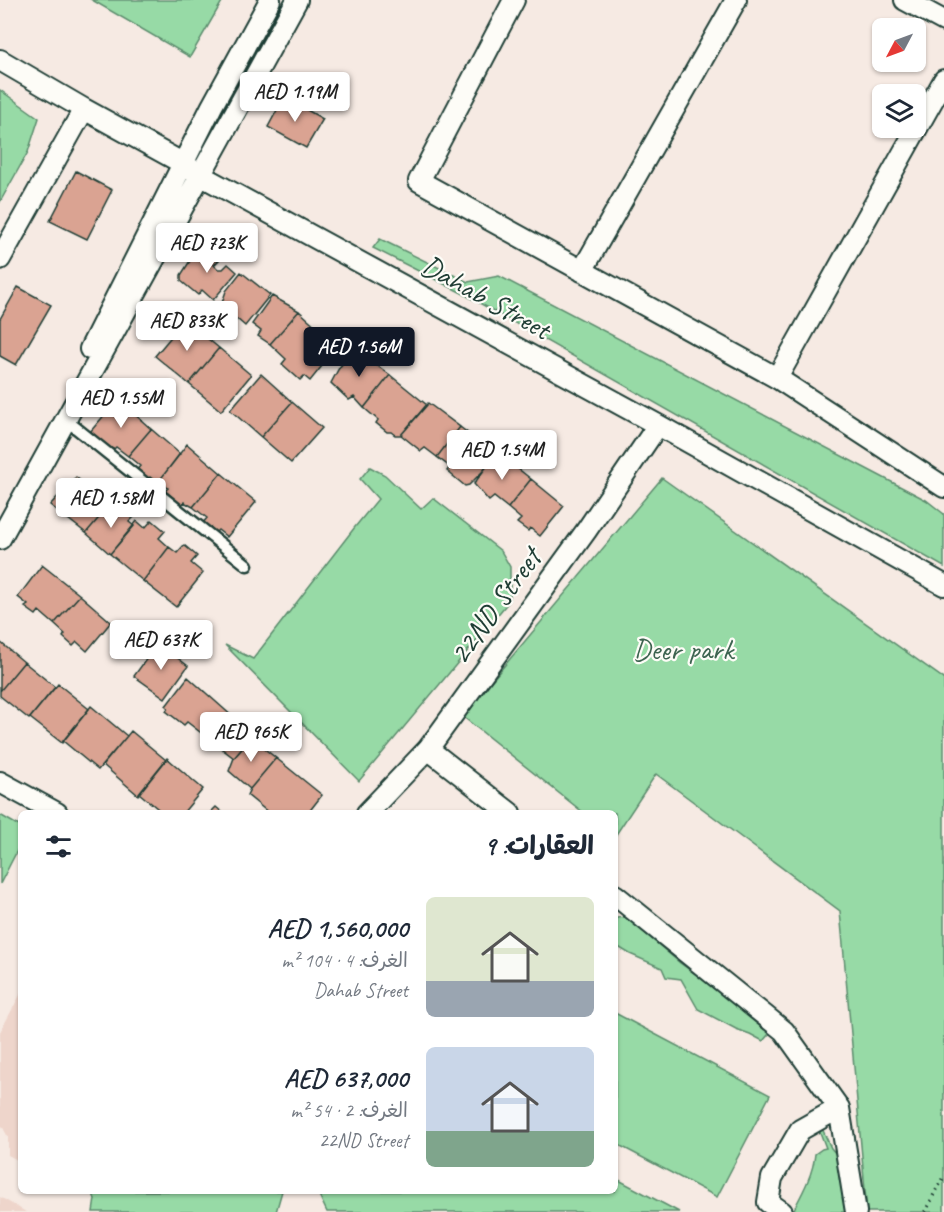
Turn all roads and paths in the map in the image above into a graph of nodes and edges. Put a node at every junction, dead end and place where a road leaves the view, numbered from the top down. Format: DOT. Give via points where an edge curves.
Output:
graph roads {
  1 [pos="270,0"];
  2 [pos="297,0"];
  3 [pos="514,0"];
  4 [pos="736,0"];
  5 [pos="905,0"];
  6 [pos="944,21"];
  7 [pos="0,60"];
  8 [pos="944,80"];
  9 [pos="84,109"];
  10 [pos="192,170"];
  11 [pos="0,259"];
  12 [pos="582,271"];
  13 [pos="777,378"];
  14 [pos="66,420"];
  15 [pos="658,425"];
  16 [pos="942,482"];
  17 [pos="0,513"];
  18 [pos="0,539"];
  19 [pos="247,565"];
  20 [pos="944,585"];
  21 [pos="428,749"];
  22 [pos="0,782"];
  23 [pos="51,810"];
  24 [pos="370,810"];
  25 [pos="506,810"];
  26 [pos="618,897"];
  27 [pos="839,1108"];
  28 [pos="944,1176"];
  29 [pos="782,1212"];
  30 [pos="856,1212"];
  31 [pos="925,1212"];
  1 -- 10 [label="street" via="213,106"];
  2 -- 10 [label="street"];
  3 -- 12 [label="street" via="419,181"];
  4 -- 12 [label="street"];
  5 -- 6 [label="street"];
  7 -- 9 [label="street, Dahab Street"];
  8 -- 13 [label="street"];
  9 -- 10 [label="street, Dahab Street"];
  9 -- 11 [label="street"];
  10 -- 14 [label="street"];
  10 -- 15 [label="street, Dahab Street"];
  10 -- 17 [label="street"];
  12 -- 13 [label="street"];
  13 -- 16 [label="street"];
  14 -- 18 [label="street"];
  14 -- 19 [label="lane"];
  15 -- 20 [label="street, Dahab Street"];
  15 -- 21 [label="street, 22ND Street"];
  21 -- 24 [label="street, 22ND Street"];
  21 -- 25 [label="street"];
  22 -- 23 [label="street"];
  26 -- 27 [label="street" via="784,1031"];
  27 -- 29 [label="street" via="800,1130 772,1178 768,1202"];
  27 -- 30 [label="street"];
  28 -- 31 [label="path"];
}
